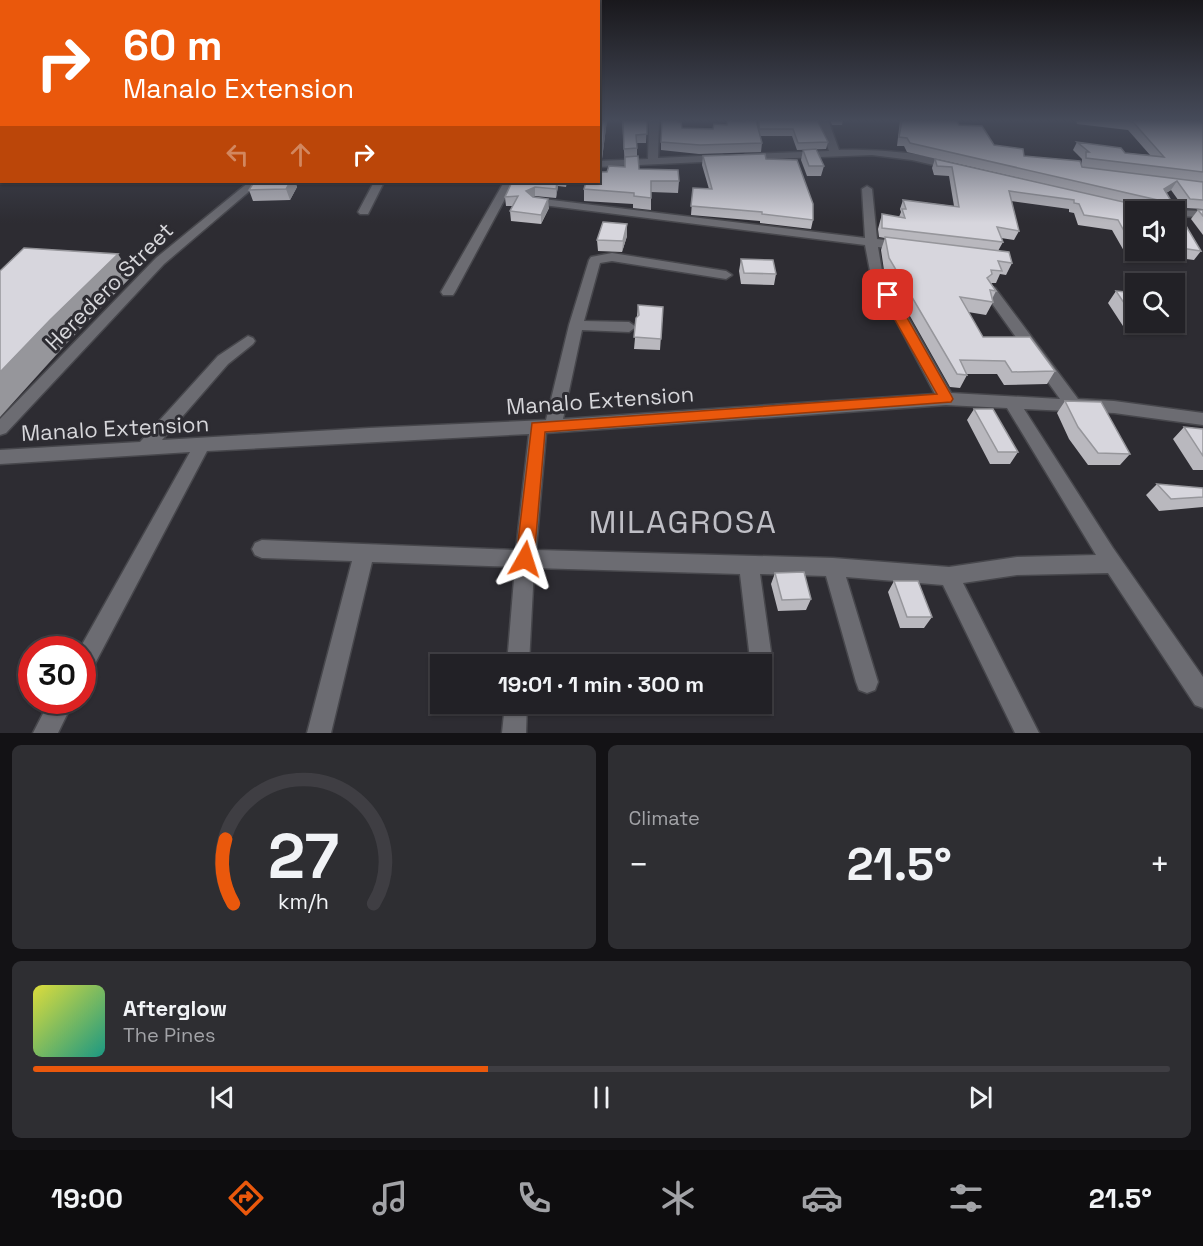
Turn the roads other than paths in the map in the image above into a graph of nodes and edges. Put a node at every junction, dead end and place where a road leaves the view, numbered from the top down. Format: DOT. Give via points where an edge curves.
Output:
graph roads {
  1 [pos="653,154"];
  2 [pos="808,154"];
  3 [pos="895,154"];
  4 [pos="653,161"];
  5 [pos="600,164"];
  6 [pos="969,171"];
  7 [pos="254,183"];
  8 [pos="378,183"];
  9 [pos="508,183"];
  10 [pos="867,189"];
  11 [pos="535,201"];
  12 [pos="364,212"];
  13 [pos="1185,213"];
  14 [pos="1203,214"];
  15 [pos="872,242"];
  16 [pos="917,248"];
  17 [pos="726,275"];
  18 [pos="990,291"];
  19 [pos="448,292"];
  20 [pos="576,325"];
  21 [pos="629,327"];
  22 [pos="248,341"];
  23 [pos="946,399"];
  24 [pos="1012,402"];
  25 [pos="1073,405"];
  26 [pos="1203,419"];
  27 [pos="545,426"];
  28 [pos="0,429"];
  29 [pos="202,445"];
  30 [pos="144,449"];
  31 [pos="0,457"];
  32 [pos="262,549"];
  33 [pos="364,553"];
  34 [pos="525,559"];
  35 [pos="1113,564"];
  36 [pos="748,566"];
  37 [pos="833,567"];
  38 [pos="949,576"];
  39 [pos="96,639"];
  40 [pos="519,654"];
  41 [pos="760,654"];
  42 [pos="867,682"];
  43 [pos="1203,697"];
  44 [pos="55,714"];
  45 [pos="515,714"];
  46 [pos="45,733"];
  47 [pos="319,733"];
  48 [pos="514,733"];
  49 [pos="1026,733"];
  1 -- 4 [label="street"];
  2 -- 4 [label="street"];
  3 -- 6 [label="street"];
  4 -- 5 [label="street"];
  7 -- 28 [label="street, Heredero Street" via="160,261"];
  8 -- 12 [label="street"];
  9 -- 19 [label="street"];
  10 -- 15 [label="street"];
  11 -- 15 [label="street"];
  13 -- 14 [label="street"];
  15 -- 16 [label="street"];
  15 -- 23 [label="street" via="876,271"];
  17 -- 20 [label="street" via="643,260 599,258 593,265"];
  18 -- 25 [label="street"];
  20 -- 21 [label="street"];
  20 -- 27 [label="street"];
  22 -- 30 [label="street" via="223,360"];
  23 -- 24 [label="street, Manalo Extension"];
  23 -- 27 [label="street, Manalo Extension"];
  24 -- 25 [label="street, Manalo Extension"];
  24 -- 35 [label="street"];
  25 -- 26 [label="street, Manalo Extension"];
  27 -- 29 [label="street, Manalo Extension"];
  27 -- 34 [label="street"];
  29 -- 30 [label="street, Manalo Extension"];
  29 -- 39 [label="street"];
  30 -- 31 [label="street, Manalo Extension"];
  32 -- 33 [label="street"];
  33 -- 34 [label="street"];
  33 -- 47 [label="street"];
  34 -- 36 [label="street"];
  34 -- 40 [label="street"];
  35 -- 38 [label="street" via="1017,566"];
  35 -- 43 [label="street"];
  36 -- 37 [label="street"];
  36 -- 41 [label="street"];
  37 -- 38 [label="street"];
  37 -- 42 [label="street"];
  38 -- 49 [label="street"];
  44 -- 46 [label="street"];
  45 -- 48 [label="street"];
}
